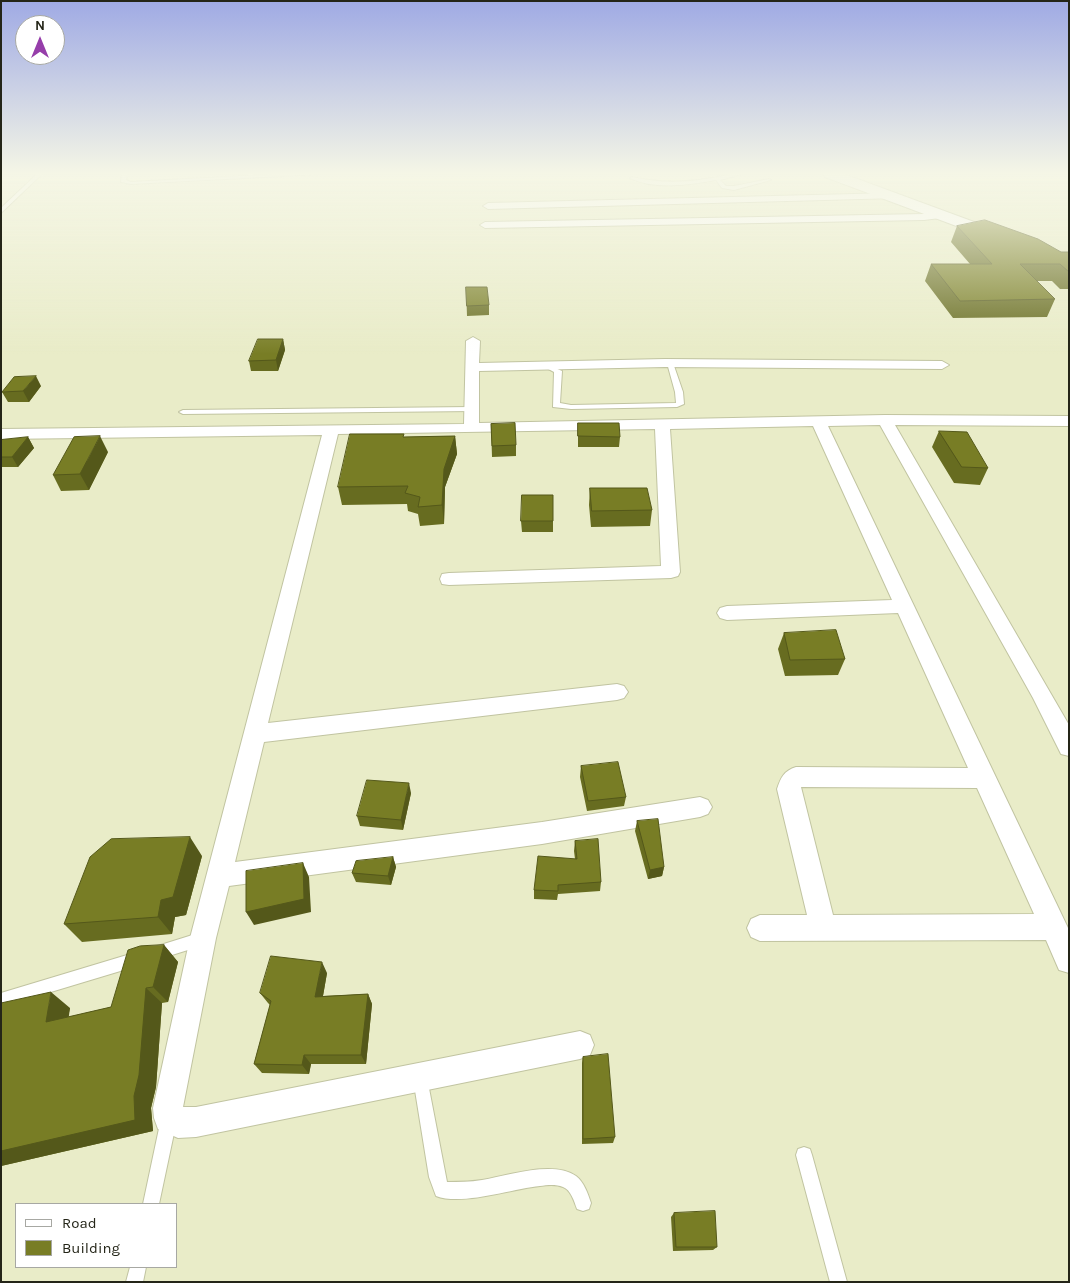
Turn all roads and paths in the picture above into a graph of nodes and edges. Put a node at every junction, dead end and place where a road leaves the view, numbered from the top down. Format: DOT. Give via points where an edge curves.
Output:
graph roads {
  1 [pos="994,234"];
  2 [pos="1017,234"];
  3 [pos="1069,254"];
  4 [pos="1069,262"];
  5 [pos="473,341"];
  6 [pos="670,363"];
  7 [pos="544,365"];
  8 [pos="942,365"];
  9 [pos="473,367"];
  10 [pos="472,408"];
  11 [pos="183,412"];
  12 [pos="885,420"];
  13 [pos="818,421"];
  14 [pos="1069,421"];
  15 [pos="662,424"];
  16 [pos="471,428"];
  17 [pos="331,430"];
  18 [pos="1,434"];
  19 [pos="449,579"];
  20 [pos="904,606"];
  21 [pos="727,614"];
  22 [pos="617,692"];
  23 [pos="253,734"];
  24 [pos="1069,747"];
  25 [pos="984,778"];
  26 [pos="700,807"];
  27 [pos="219,876"];
  28 [pos="1053,926"];
  29 [pos="823,927"];
  30 [pos="760,928"];
  31 [pos="203,938"];
  32 [pos="1069,960"];
  33 [pos="1,1000"];
  34 [pos="580,1045"];
  35 [pos="420,1077"];
  36 [pos="169,1118"];
  37 [pos="804,1155"];
  38 [pos="151,1203"];
  39 [pos="583,1203"];
  40 [pos="138,1268"];
  41 [pos="134,1282"];
  42 [pos="839,1282"];
  1 -- 4 [label="main road"];
  2 -- 3 [label="main road"];
  5 -- 9 [label="street"];
  6 -- 7 [label="street"];
  6 -- 7 [label="lane" via="679,392 680,404 677,405 556,405 558,371"];
  6 -- 8 [label="street"];
  7 -- 9 [label="street"];
  9 -- 10 [label="street"];
  10 -- 11 [label="lane"];
  10 -- 16 [label="street"];
  12 -- 13 [label="street"];
  12 -- 14 [label="street"];
  12 -- 24 [label="street"];
  13 -- 15 [label="street"];
  13 -- 20 [label="street"];
  15 -- 16 [label="street"];
  15 -- 19 [label="street" via="672,572"];
  16 -- 17 [label="street"];
  17 -- 18 [label="street"];
  17 -- 23 [label="street"];
  20 -- 21 [label="street"];
  20 -- 25 [label="street"];
  22 -- 23 [label="street"];
  23 -- 27 [label="street"];
  25 -- 28 [label="street"];
  25 -- 29 [label="street" via="796,777 791,780 789,789"];
  26 -- 27 [label="street" via="542,833"];
  27 -- 31 [label="street"];
  28 -- 29 [label="street"];
  28 -- 32 [label="street"];
  29 -- 30 [label="street"];
  31 -- 33 [label="lane"];
  31 -- 36 [label="street" via="168,1108"];
  34 -- 35 [label="street"];
  35 -- 36 [label="street" via="196,1122 178,1124"];
  35 -- 39 [label="lane" via="442,1190 486,1188 542,1178 565,1179 578,1188"];
  36 -- 38 [label="lane"];
  37 -- 42 [label="lane"];
  40 -- 41 [label="lane"];
}
